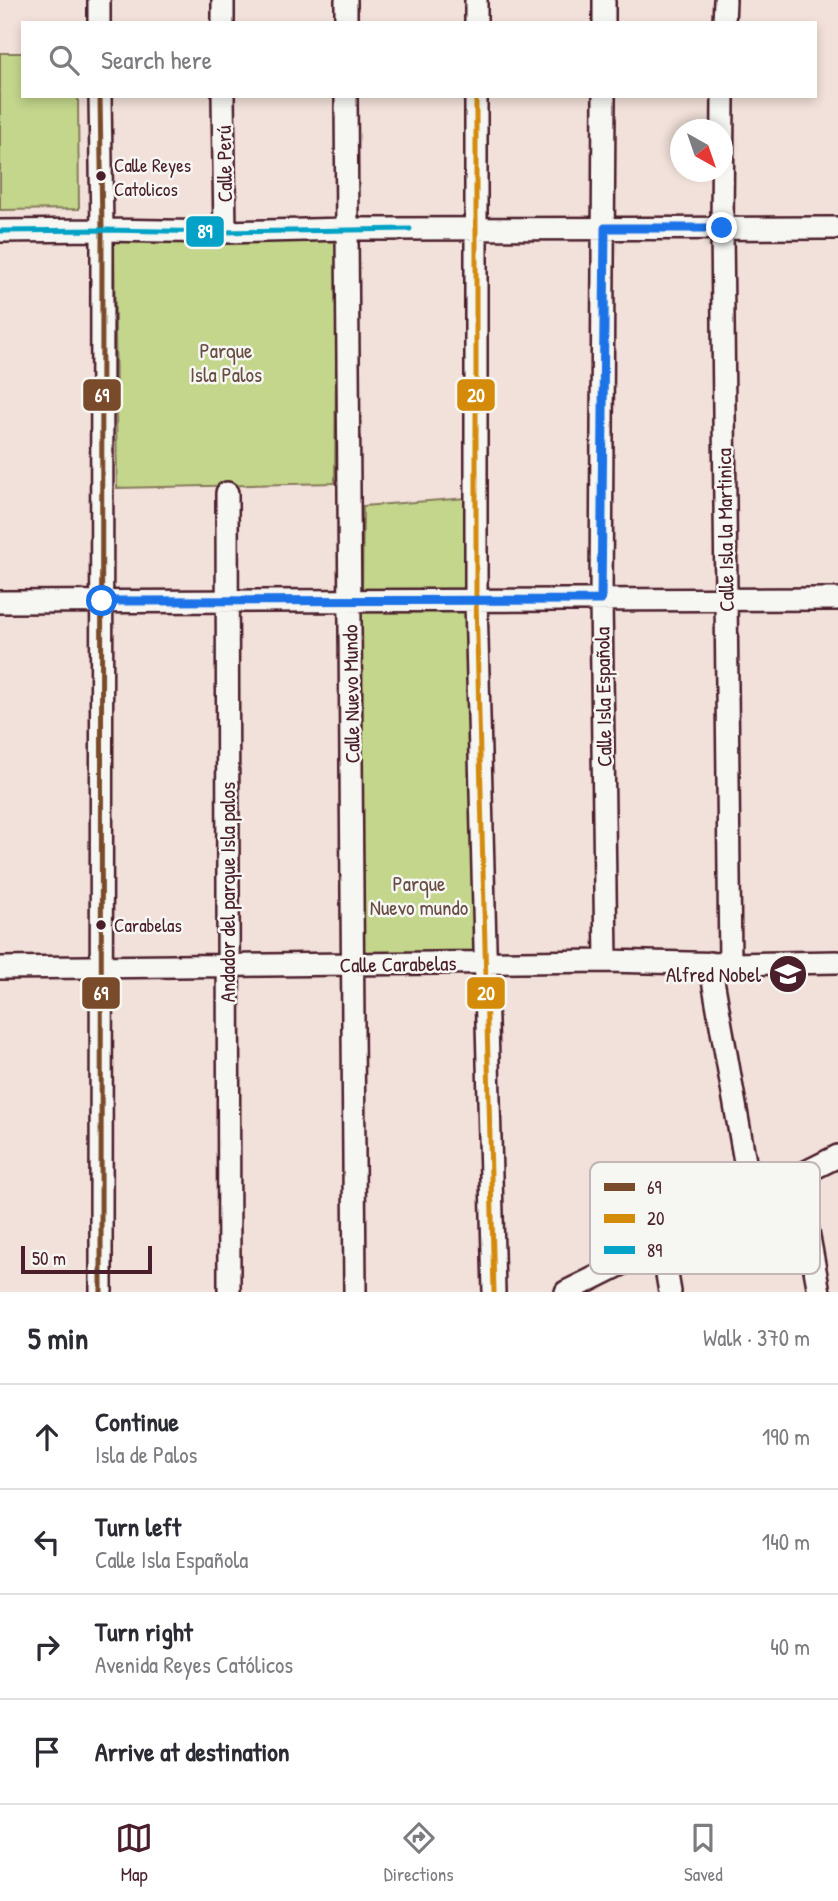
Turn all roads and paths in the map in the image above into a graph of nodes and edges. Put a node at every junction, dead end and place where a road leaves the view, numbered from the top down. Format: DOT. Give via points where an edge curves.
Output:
graph roads {
  1 [pos="99,0"];
  2 [pos="223,0"];
  3 [pos="346,0"];
  4 [pos="476,0"];
  5 [pos="604,0"];
  6 [pos="725,0"];
  7 [pos="99,21"];
  8 [pos="223,21"];
  9 [pos="346,21"];
  10 [pos="476,21"];
  11 [pos="604,21"];
  12 [pos="724,21"];
  13 [pos="100,98"];
  14 [pos="223,98"];
  15 [pos="346,98"];
  16 [pos="476,98"];
  17 [pos="604,98"];
  18 [pos="723,98"];
  19 [pos="605,228"];
  20 [pos="722,228"];
  21 [pos="838,228"];
  22 [pos="346,229"];
  23 [pos="476,229"];
  24 [pos="102,230"];
  25 [pos="0,231"];
  26 [pos="225,232"];
  27 [pos="227,493"];
  28 [pos="838,598"];
  29 [pos="726,599"];
  30 [pos="228,600"];
  31 [pos="475,600"];
  32 [pos="601,600"];
  33 [pos="102,601"];
  34 [pos="350,601"];
  35 [pos="0,602"];
  36 [pos="606,961"];
  37 [pos="838,962"];
  38 [pos="483,963"];
  39 [pos="720,963"];
  40 [pos="227,965"];
  41 [pos="354,965"];
  42 [pos="100,967"];
  43 [pos="0,968"];
  44 [pos="838,1156"];
  45 [pos="746,1162"];
  46 [pos="820,1165"];
  47 [pos="603,1274"];
  48 [pos="667,1274"];
  49 [pos="816,1274"];
  50 [pos="101,1292"];
  51 [pos="229,1292"];
  52 [pos="355,1292"];
  53 [pos="494,1292"];
  54 [pos="566,1292"];
  55 [pos="670,1292"];
  56 [pos="819,1292"];
  1 -- 7 [label="street"];
  2 -- 8 [label="street"];
  3 -- 9 [label="street"];
  4 -- 10 [label="street"];
  5 -- 11 [label="street"];
  6 -- 12 [label="street"];
  13 -- 24 [label="street"];
  14 -- 26 [label="street, Calle Perú"];
  15 -- 22 [label="street, Calle Nuevo Mundo"];
  16 -- 23 [label="street"];
  17 -- 19 [label="street, Calle Isla Española"];
  18 -- 20 [label="street, Calle Isla la Martinica"];
  19 -- 20 [label="street"];
  19 -- 23 [label="street"];
  19 -- 32 [label="street, Calle Isla Española"];
  20 -- 21 [label="street"];
  20 -- 29 [label="street, Calle Isla la Martinica"];
  22 -- 23 [label="street"];
  22 -- 26 [label="street"];
  22 -- 34 [label="street, Calle Nuevo Mundo"];
  23 -- 31 [label="street"];
  24 -- 25 [label="street"];
  24 -- 26 [label="street"];
  24 -- 33 [label="street"];
  27 -- 30 [label="street, Andador del parque Isla palos"];
  28 -- 29 [label="street"];
  29 -- 32 [label="street"];
  29 -- 39 [label="street, Calle Isla la Martinica"];
  30 -- 33 [label="street"];
  30 -- 34 [label="street"];
  30 -- 40 [label="street, Andador del parque Isla palos"];
  31 -- 32 [label="street"];
  31 -- 34 [label="street"];
  31 -- 38 [label="street"];
  32 -- 36 [label="street, Calle Isla Española"];
  33 -- 35 [label="street"];
  33 -- 42 [label="street"];
  34 -- 41 [label="street, Calle Nuevo Mundo"];
  36 -- 38 [label="street, Calle Carabelas"];
  36 -- 39 [label="street, Calle Carabelas"];
  37 -- 39 [label="street, Calle Carabelas"];
  38 -- 41 [label="street, Calle Carabelas"];
  38 -- 53 [label="street"];
  39 -- 45 [label="street, Calle Isla la Martinica"];
  40 -- 41 [label="street, Calle Carabelas"];
  40 -- 42 [label="street, Calle Carabelas"];
  40 -- 51 [label="street, Andador del parque Isla palos"];
  41 -- 52 [label="street, Calle Nuevo Mundo"];
  42 -- 43 [label="street, Calle Carabelas"];
  42 -- 50 [label="street"];
  44 -- 46 [label="street"];
  47 -- 54 [label="street"];
  48 -- 55 [label="street"];
  49 -- 56 [label="street"];
}
